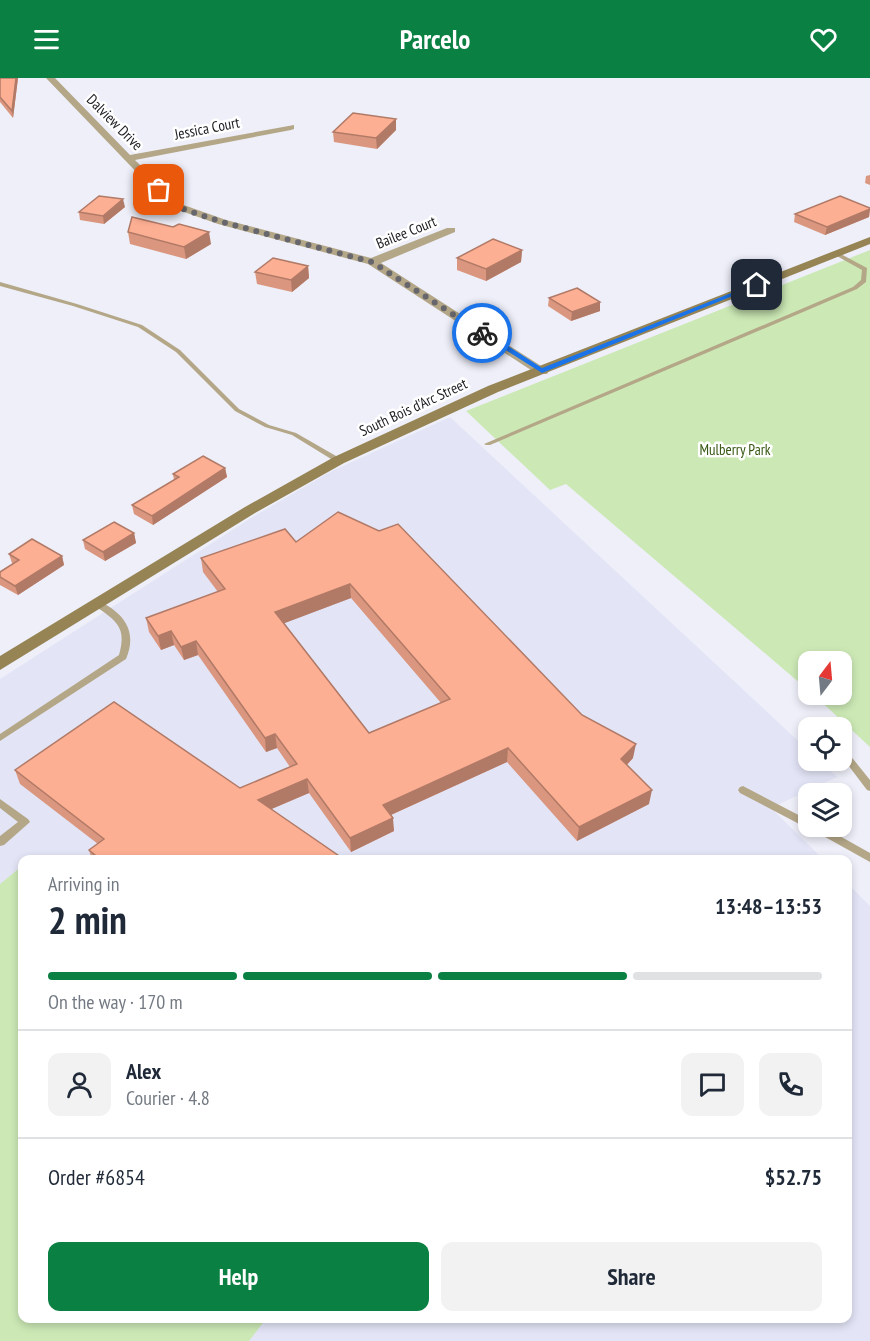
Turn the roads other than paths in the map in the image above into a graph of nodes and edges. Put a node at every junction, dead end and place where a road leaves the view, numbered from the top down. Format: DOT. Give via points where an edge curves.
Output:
graph roads {
  1 [pos="50,78"];
  2 [pos="291,127"];
  3 [pos="129,158"];
  4 [pos="451,230"];
  5 [pos="870,240"];
  6 [pos="837,254"];
  7 [pos="372,262"];
  8 [pos="0,284"];
  9 [pos="542,371"];
  10 [pos="488,444"];
  11 [pos="339,460"];
  12 [pos="98,604"];
  13 [pos="0,664"];
  14 [pos="0,738"];
  15 [pos="852,764"];
  16 [pos="870,787"];
  17 [pos="743,789"];
  18 [pos="0,803"];
  19 [pos="798,819"];
  20 [pos="833,837"];
  21 [pos="0,842"];
  22 [pos="870,858"];
  1 -- 3 [label="street, Dalview Drive"];
  2 -- 3 [label="street, Jessica Court"];
  3 -- 7 [label="street, Dalview Drive" via="174,206"];
  4 -- 7 [label="street, Bailee Court"];
  5 -- 6 [label="main road, South Bois d'Arc Street"];
  6 -- 9 [label="main road, South Bois d'Arc Street"];
  6 -- 10 [label="lane" via="865,269 864,280 855,288"];
  7 -- 9 [label="street, Dalview Drive"];
  8 -- 11 [label="lane" via="140,326 178,351 237,410 267,426 294,434"];
  9 -- 11 [label="main road, South Bois d'Arc Street" via="493,389"];
  11 -- 12 [label="main road, South Bois d'Arc Street"];
  12 -- 13 [label="main road, South Bois d'Arc Street"];
  12 -- 14 [label="lane" via="120,619 126,630 123,657"];
  15 -- 16 [label="lane"];
  17 -- 19 [label="lane"];
  18 -- 21 [label="lane" via="25,822"];
  20 -- 22 [label="lane"];
}
